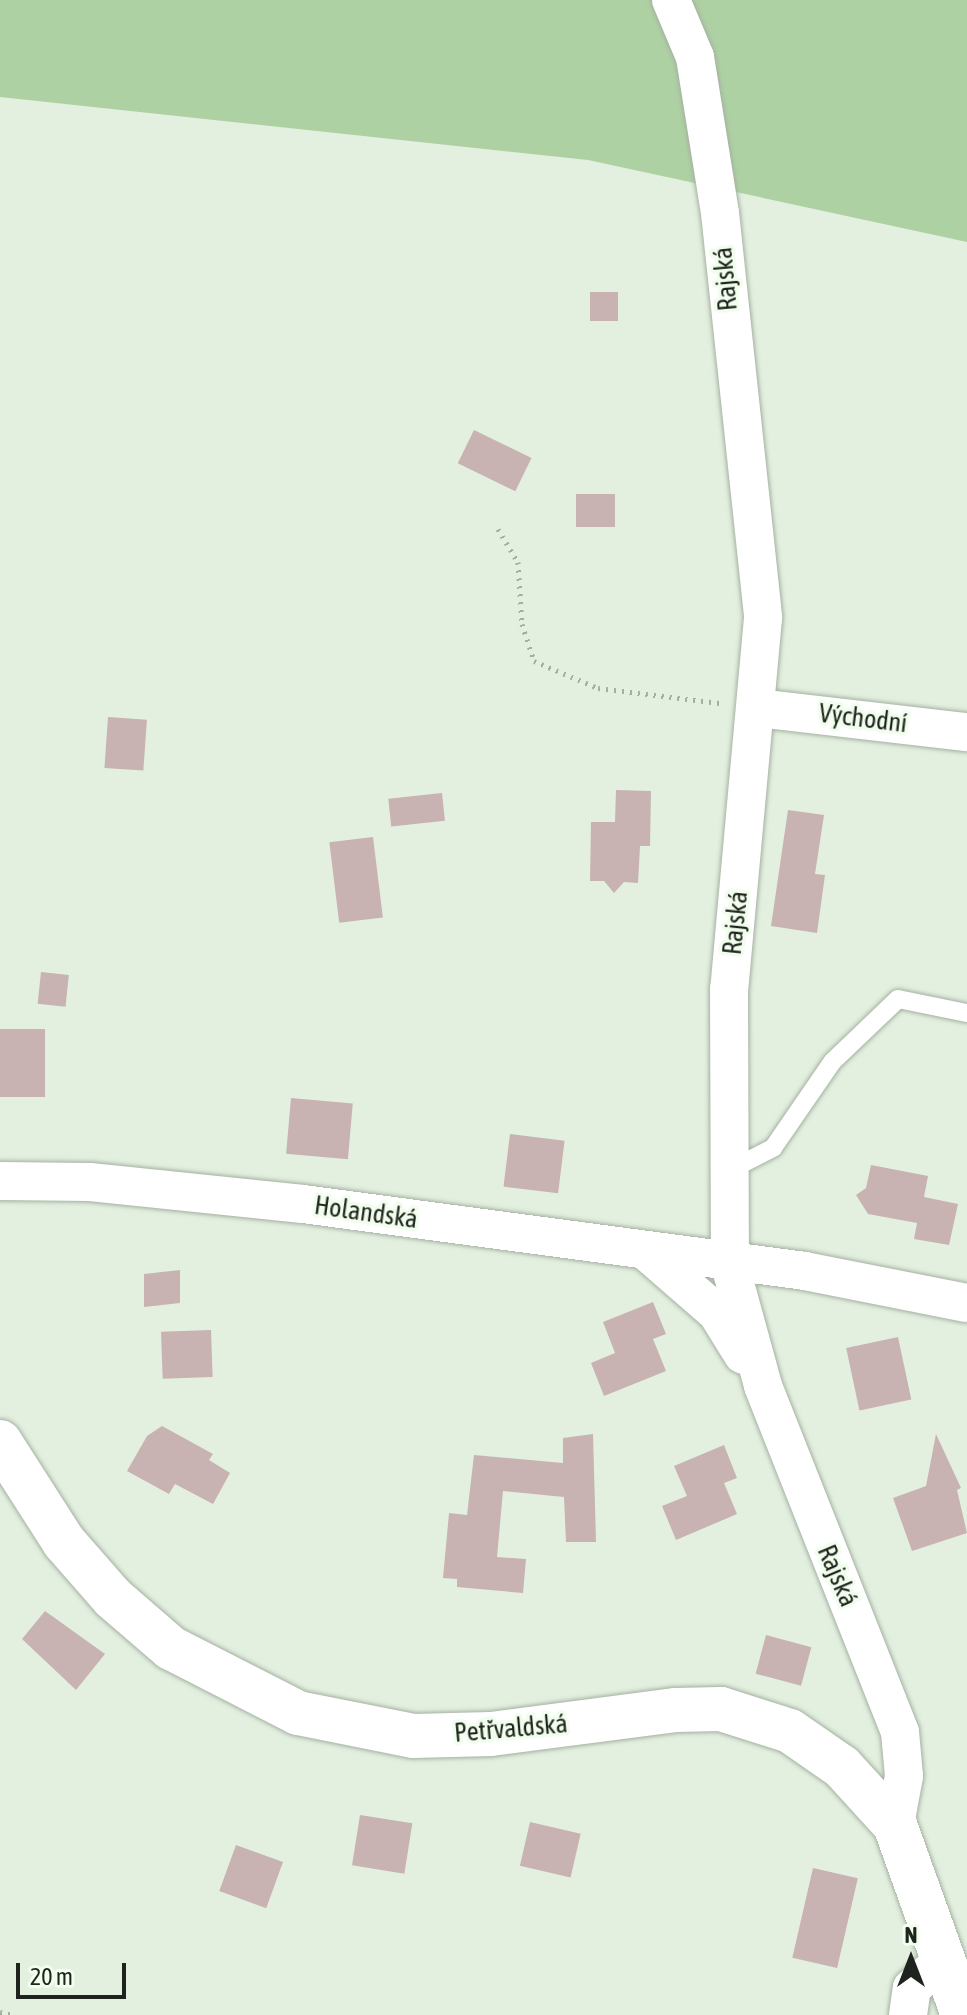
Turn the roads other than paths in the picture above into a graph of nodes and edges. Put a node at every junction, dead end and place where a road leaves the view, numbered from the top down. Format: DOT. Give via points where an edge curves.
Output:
graph roads {
  1 [pos="671,0"];
  2 [pos="758,708"];
  3 [pos="967,732"];
  4 [pos="967,1013"];
  5 [pos="728,1171"];
  6 [pos="0,1181"];
  7 [pos="648,1253"];
  8 [pos="730,1265"];
  9 [pos="967,1303"];
  10 [pos="763,1386"];
  11 [pos="0,1442"];
  12 [pos="895,1825"];
  13 [pos="940,1963"];
  14 [pos="908,2015"];
  15 [pos="963,2015"];
  1 -- 2 [label="street, Rajská" via="695,57 720,213 763,618"];
  2 -- 3 [label="street, Východní"];
  2 -- 5 [label="street, Rajská" via="729,989"];
  4 -- 5 [label="lane" via="898,999 832,1062 773,1148"];
  5 -- 8 [label="street, Rajská"];
  6 -- 7 [label="street, Holandská" via="90,1182 303,1204"];
  7 -- 8 [label="street, Holandská"];
  7 -- 10 [label="street" via="717,1313"];
  8 -- 9 [label="street, Holandská" via="805,1271"];
  8 -- 10 [label="street, Rajská"];
  10 -- 12 [label="street, Rajská" via="900,1732 904,1776"];
  11 -- 12 [label="street, Petřvaldská" via="64,1542 113,1598 171,1648 298,1713 413,1736 491,1734 721,1709 771,1722 808,1742 842,1767"];
  12 -- 13 [label="street, Petřvaldská" via="921,1891"];
  13 -- 14 [label="street" via="912,1988"];
  13 -- 15 [label="street, Petřvaldská"];
}
